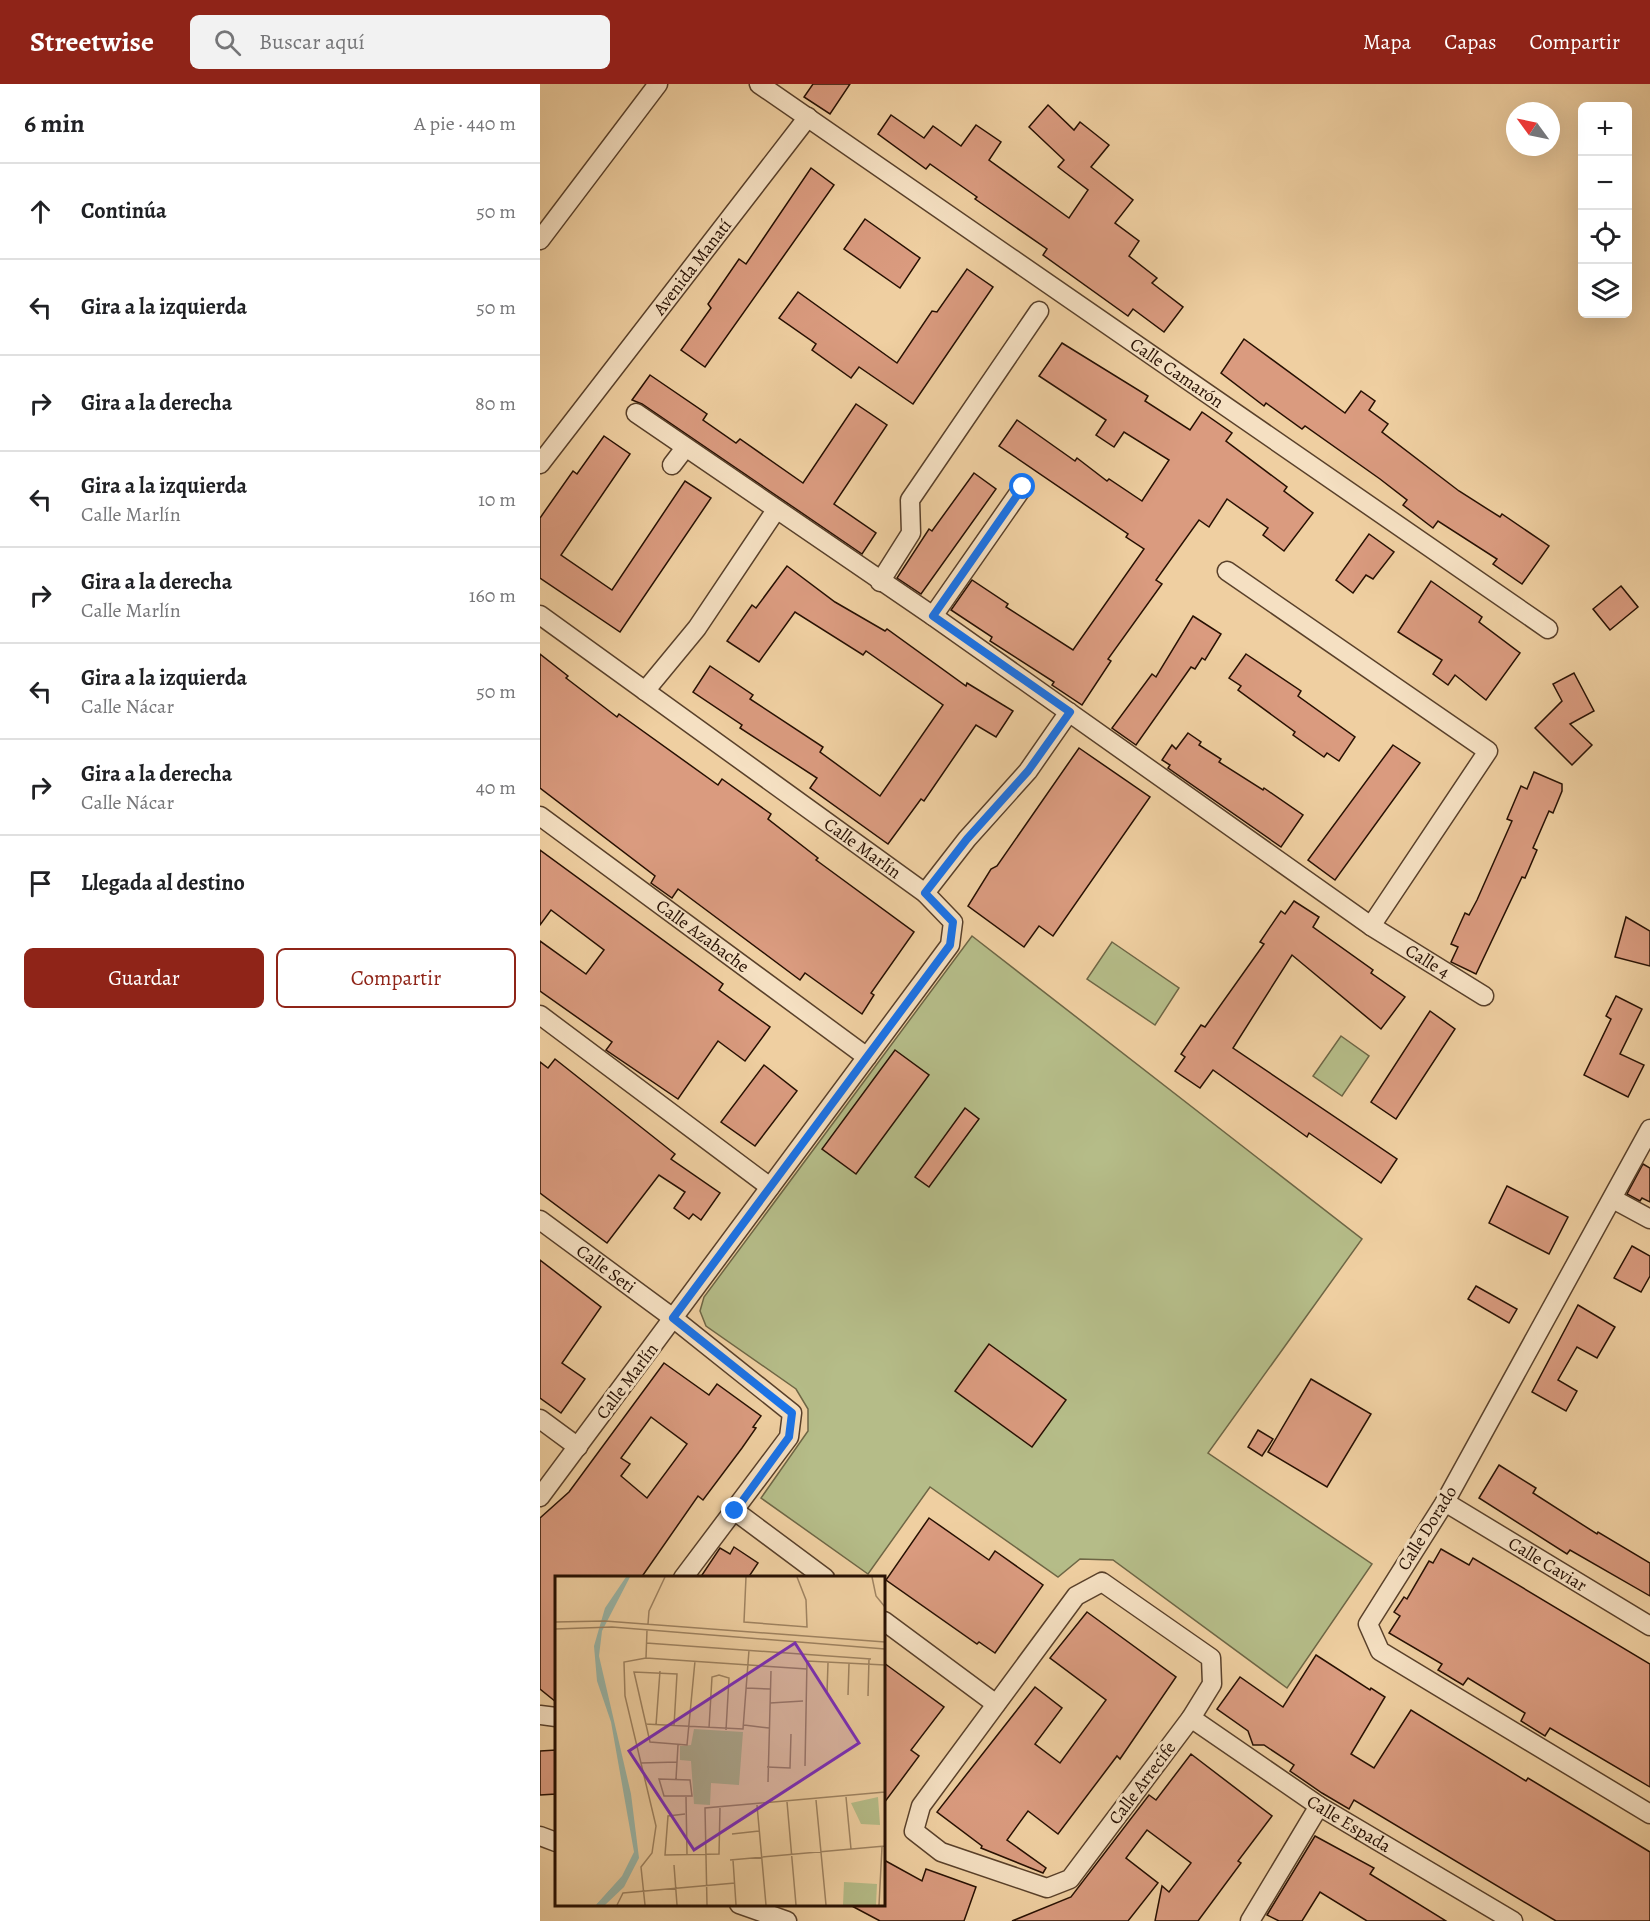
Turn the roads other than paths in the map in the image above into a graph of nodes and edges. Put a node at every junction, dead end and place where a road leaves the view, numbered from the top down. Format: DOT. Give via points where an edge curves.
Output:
graph roads {
  1 [pos="658,84"];
  2 [pos="759,84"];
  3 [pos="808,117"];
  4 [pos="540,240"];
  5 [pos="1039,311"];
  6 [pos="636,413"];
  7 [pos="685,448"];
  8 [pos="540,464"];
  9 [pos="672,465"];
  10 [pos="1023,487"];
  11 [pos="776,510"];
  12 [pos="1227,570"];
  13 [pos="880,582"];
  14 [pos="540,615"];
  15 [pos="933,616"];
  16 [pos="1548,629"];
  17 [pos="645,691"];
  18 [pos="1070,712"];
  19 [pos="540,816"];
  20 [pos="925,893"];
  21 [pos="1371,926"];
  22 [pos="1484,996"];
  23 [pos="540,1015"];
  24 [pos="867,1057"];
  25 [pos="1650,1129"];
  26 [pos="770,1187"];
  27 [pos="1613,1199"];
  28 [pos="1650,1219"];
  29 [pos="540,1220"];
  30 [pos="673,1318"];
  31 [pos="540,1419"];
  32 [pos="578,1447"];
  33 [pos="540,1497"];
  34 [pos="1445,1502"];
  35 [pos="735,1511"];
  36 [pos="686,1576"];
  37 [pos="822,1576"];
  38 [pos="885,1622"];
  39 [pos="1650,1626"];
  40 [pos="996,1704"];
  41 [pos="540,1714"];
  42 [pos="555,1717"];
  43 [pos="1191,1718"];
  44 [pos="1319,1806"];
  45 [pos="1650,1814"];
  46 [pos="540,1836"];
  47 [pos="555,1842"];
  48 [pos="742,1906"];
  49 [pos="786,1921"];
  50 [pos="1250,1921"];
  51 [pos="1513,1921"];
  1 -- 4 [label="street"];
  2 -- 3 [label="street"];
  3 -- 8 [label="street, Avenida Manatí"];
  3 -- 16 [label="street, Calle Camarón"];
  5 -- 13 [label="street" via="910,500 911,533"];
  6 -- 7 [label="street, Calle 4"];
  7 -- 9 [label="street"];
  7 -- 11 [label="street, Calle 4"];
  10 -- 15 [label="street"];
  11 -- 13 [label="street, Calle 4"];
  11 -- 17 [label="street" via="697,628"];
  12 -- 21 [label="street" via="1488,751"];
  13 -- 15 [label="street, Calle 4"];
  14 -- 17 [label="street, Calle Marlín"];
  15 -- 18 [label="street, Calle 4"];
  17 -- 20 [label="street, Calle Marlín"];
  18 -- 20 [label="street" via="1028,771"];
  18 -- 21 [label="street, Calle 4"];
  19 -- 24 [label="street, Calle Azabache"];
  20 -- 24 [label="street, Calle Marlín" via="953,922 950,945"];
  21 -- 22 [label="street, Calle 4"];
  23 -- 26 [label="street"];
  24 -- 26 [label="street, Calle Marlín"];
  25 -- 27 [label="street, Calle Dorado"];
  26 -- 30 [label="street, Calle Marlín"];
  27 -- 28 [label="street"];
  27 -- 34 [label="street, Calle Dorado"];
  29 -- 30 [label="street, Calle Seti"];
  30 -- 32 [label="street, Calle Marlín"];
  30 -- 35 [label="street, Calle Seti" via="792,1413 789,1437"];
  31 -- 32 [label="street"];
  32 -- 33 [label="street, Calle Marlín"];
  34 -- 39 [label="street, Calle Caviar"];
  34 -- 45 [label="street, Calle Dorado" via="1368,1623 1380,1651"];
  35 -- 36 [label="street"];
  35 -- 37 [label="street"];
  38 -- 40 [label="street"];
  40 -- 43 [label="street, Calle Arrecife" via="1076,1596 1102,1582 1211,1658 1212,1684"];
  40 -- 43 [label="street, Calle Arrecife" via="921,1806 914,1832 940,1852 1047,1888 1070,1879"];
  41 -- 42 [label="street"];
  43 -- 44 [label="street, Calle Espada"];
  44 -- 50 [label="street"];
  44 -- 51 [label="street, Calle Espada"];
  46 -- 47 [label="street"];
  48 -- 49 [label="street"];
}
